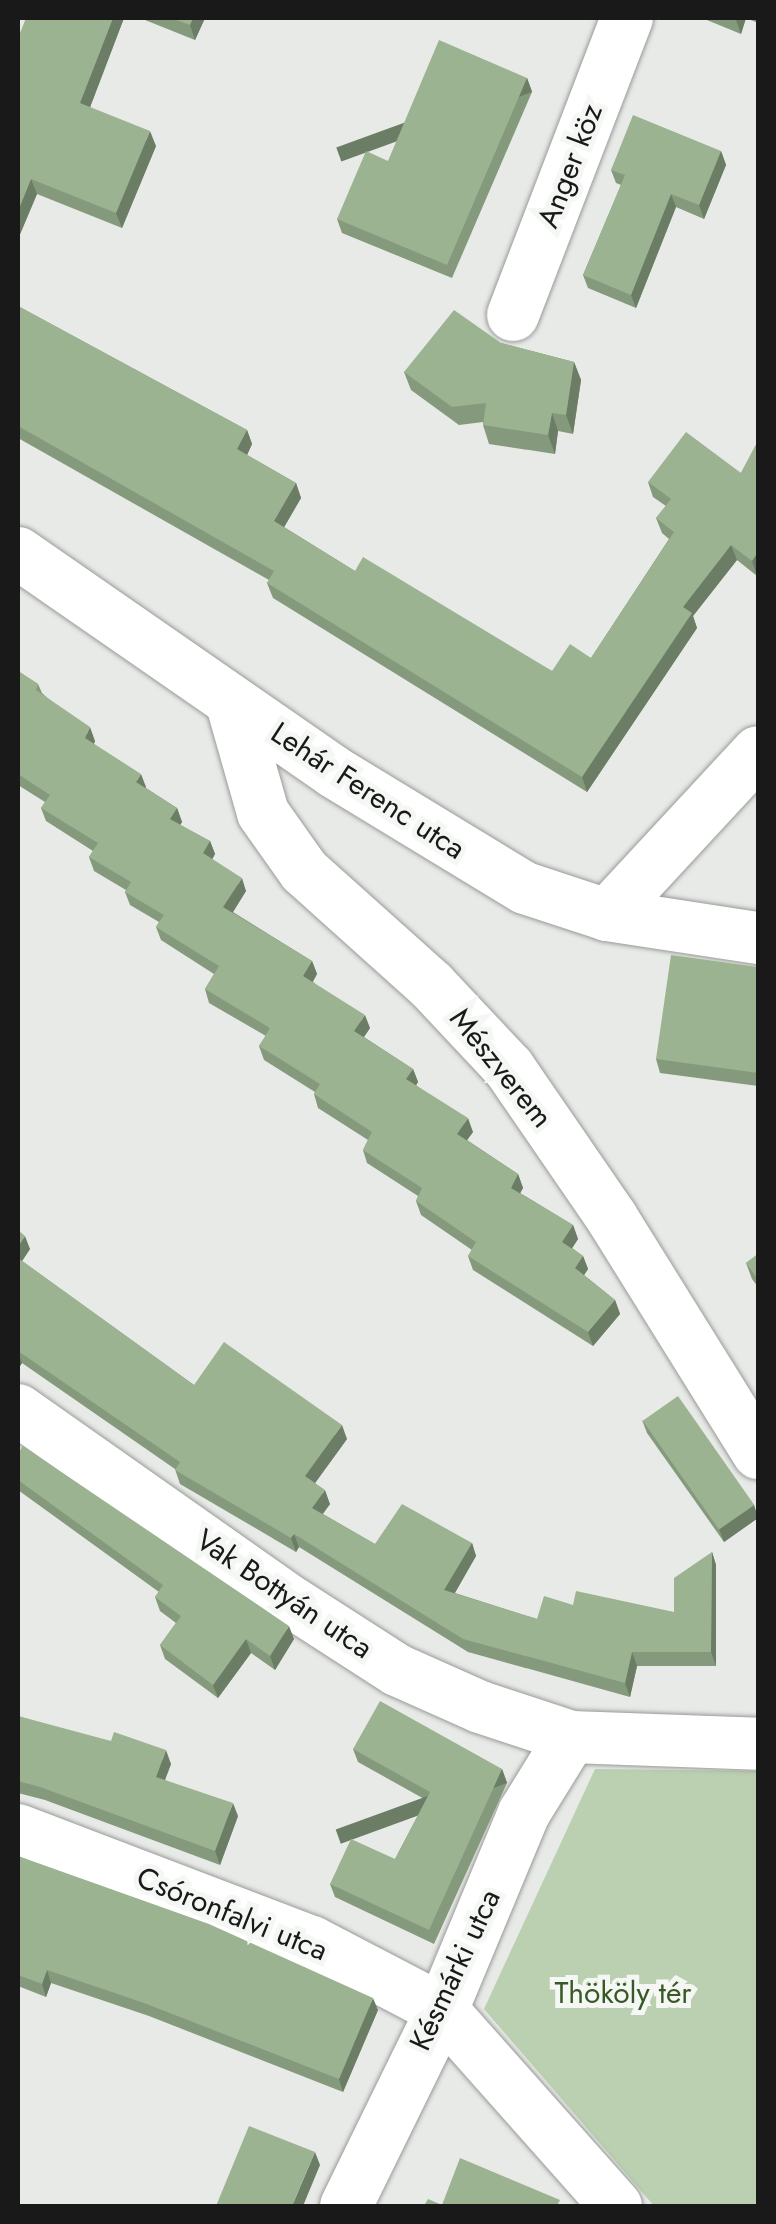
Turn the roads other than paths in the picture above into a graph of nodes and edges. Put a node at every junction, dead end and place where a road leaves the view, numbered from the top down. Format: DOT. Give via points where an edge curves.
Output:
graph roads {
  1 [pos="627,18"];
  2 [pos="514,316"];
  3 [pos="18,553"];
  4 [pos="232,704"];
  5 [pos="758,752"];
  6 [pos="607,915"];
  7 [pos="758,938"];
  8 [pos="18,1410"];
  9 [pos="758,1453"];
  10 [pos="571,1737"];
  11 [pos="758,1744"];
  12 [pos="18,1830"];
  13 [pos="442,2010"];
  14 [pos="346,2206"];
  15 [pos="616,2206"];
  1 -- 2 [label="street, Anger köz"];
  3 -- 4 [label="street, Lehár Ferenc utca"];
  4 -- 6 [label="street, Lehár Ferenc utca" via="525,888"];
  4 -- 9 [label="street, Mészverem" via="263,814 304,870 432,986 509,1068 612,1218"];
  5 -- 6 [label="street"];
  6 -- 7 [label="street, Lehár Ferenc utca"];
  8 -- 10 [label="street, Vak Bottyán utca" via="397,1670 480,1708"];
  10 -- 11 [label="street"];
  10 -- 13 [label="street, Késmárki utca" via="524,1813"];
  12 -- 13 [label="street, Csóronfalvi utca" via="312,1942"];
  13 -- 14 [label="street, Késmárki utca"];
  13 -- 15 [label="street"];
}
